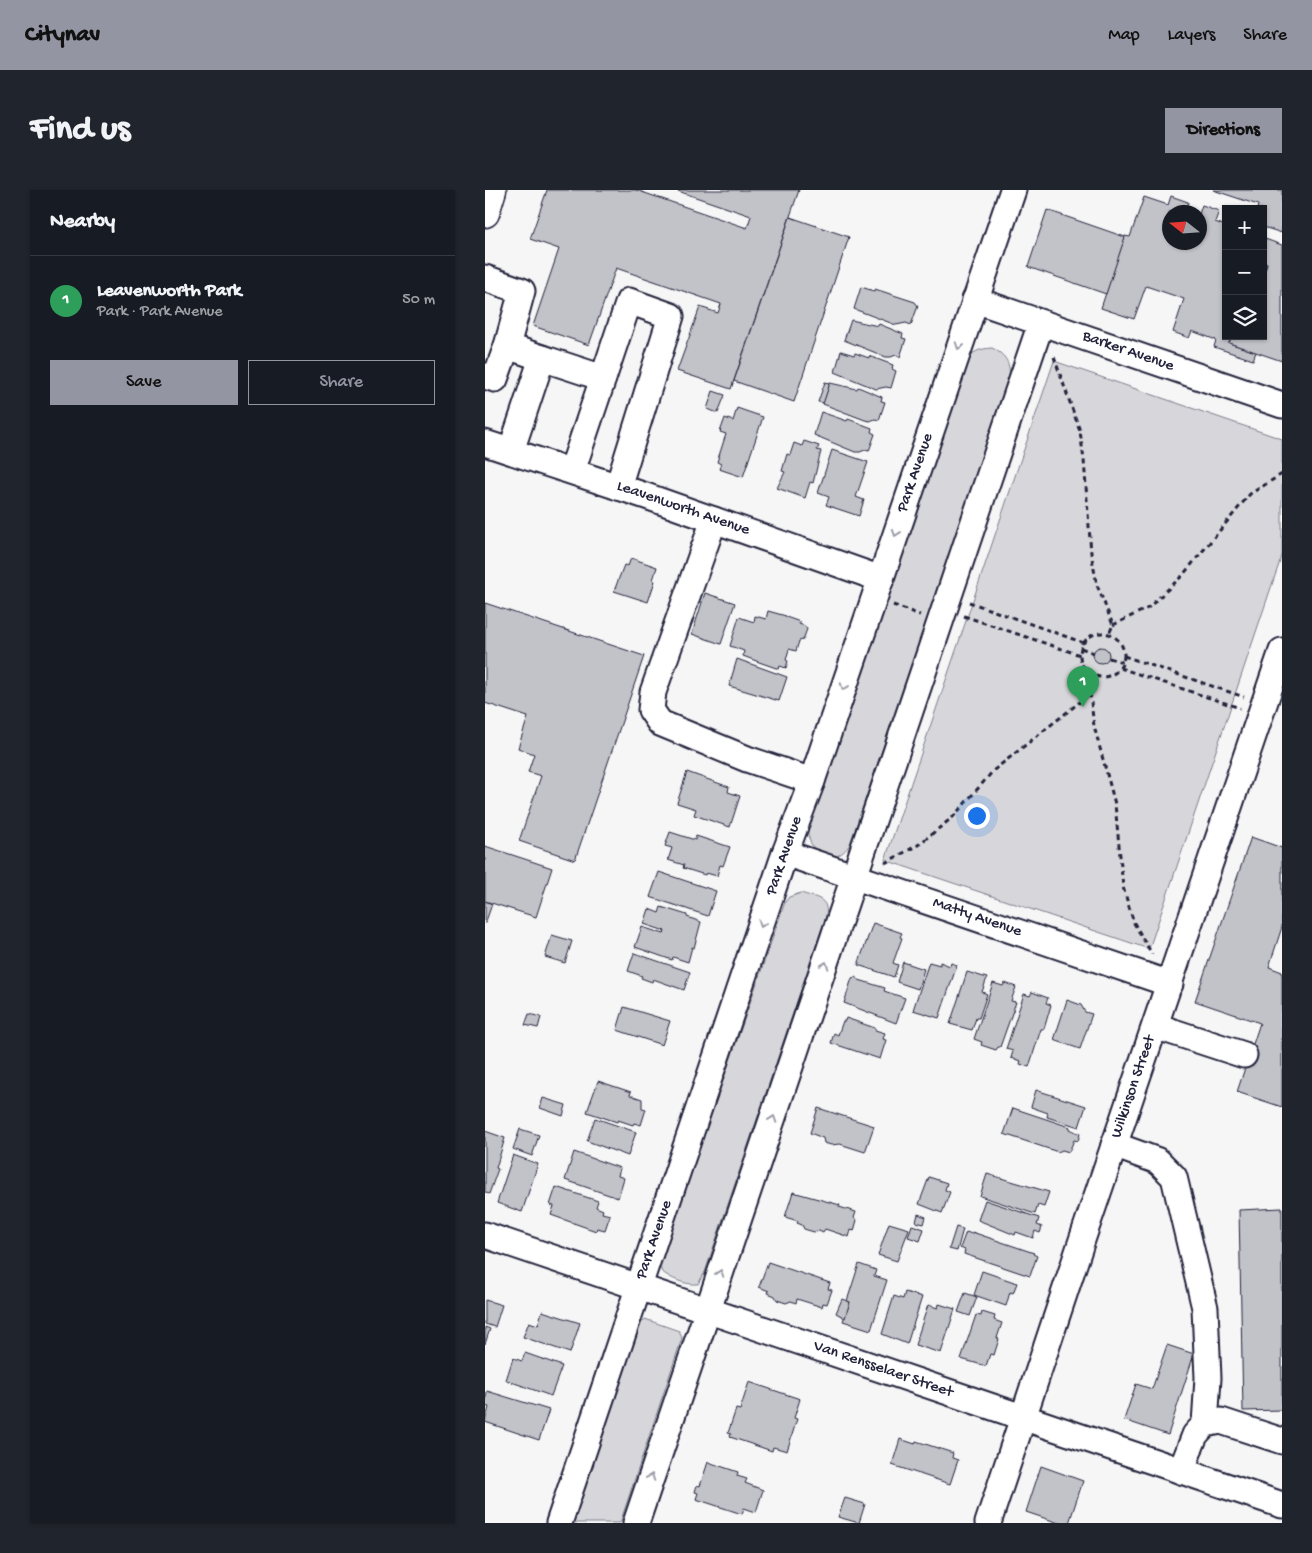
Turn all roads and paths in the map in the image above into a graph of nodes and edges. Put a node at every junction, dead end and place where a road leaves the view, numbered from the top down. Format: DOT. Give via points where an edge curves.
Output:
graph roads {
  1 [pos="492,190"];
  2 [pos="1013,190"];
  3 [pos="485,213"];
  4 [pos="485,278"];
  5 [pos="975,300"];
  6 [pos="1041,323"];
  7 [pos="507,346"];
  8 [pos="542,358"];
  9 [pos="485,376"];
  10 [pos="603,378"];
  11 [pos="1282,405"];
  12 [pos="485,442"];
  13 [pos="511,451"];
  14 [pos="572,471"];
  15 [pos="1282,474"];
  16 [pos="618,486"];
  17 [pos="714,520"];
  18 [pos="877,589"];
  19 [pos="945,609"];
  20 [pos="1113,625"];
  21 [pos="1109,634"];
  22 [pos="1084,643"];
  23 [pos="1081,648"];
  24 [pos="1282,651"];
  25 [pos="1094,653"];
  26 [pos="1080,655"];
  27 [pos="1124,656"];
  28 [pos="1109,658"];
  29 [pos="1123,662"];
  30 [pos="1120,668"];
  31 [pos="1095,676"];
  32 [pos="1090,694"];
  33 [pos="1267,709"];
  34 [pos="812,781"];
  35 [pos="785,853"];
  36 [pos="855,877"];
  37 [pos="1170,984"];
  38 [pos="1155,1026"];
  39 [pos="1245,1055"];
  40 [pos="1114,1145"];
  41 [pos="485,1235"];
  42 [pos="639,1288"];
  43 [pos="708,1311"];
  44 [pos="1024,1417"];
  45 [pos="1205,1424"];
  46 [pos="1282,1440"];
  47 [pos="1181,1471"];
  48 [pos="1282,1505"];
  49 [pos="559,1523"];
  50 [pos="636,1523"];
  51 [pos="988,1523"];
  1 -- 3 [label="main road"];
  2 -- 5 [label="street, Park Avenue"];
  4 -- 7 [label="street" via="522,291"];
  5 -- 6 [label="street, Barker Avenue"];
  5 -- 18 [label="street, Park Avenue, one-way"];
  6 -- 11 [label="street, Barker Avenue"];
  6 -- 19 [label="street"];
  6 -- 20 [label="path" via="1081,431 1091,553 1097,585"];
  7 -- 8 [label="street"];
  7 -- 9 [label="street" via="495,379"];
  8 -- 10 [label="street"];
  8 -- 13 [label="street"];
  10 -- 14 [label="street"];
  10 -- 16 [label="street" via="629,301 671,316"];
  12 -- 13 [label="street, Leavenworth Avenue"];
  13 -- 14 [label="street, Leavenworth Avenue"];
  14 -- 16 [label="street, Leavenworth Avenue"];
  15 -- 20 [label="path" via="1250,494 1182,576 1148,608"];
  16 -- 17 [label="street, Leavenworth Avenue"];
  17 -- 18 [label="street, Leavenworth Avenue"];
  17 -- 34 [label="street" via="653,692 651,710 660,723 747,759"];
  18 -- 19 [label="path"];
  18 -- 34 [label="street, Park Avenue, one-way"];
  19 -- 22 [label="path"];
  19 -- 26 [label="path"];
  19 -- 36 [label="street"];
  20 -- 21 [label="path"];
  21 -- 22 [label="path" via="1091,636"];
  21 -- 27 [label="path" via="1122,645"];
  22 -- 23 [label="path"];
  23 -- 25 [label="path"];
  23 -- 26 [label="path"];
  24 -- 33 [label="street, Wilkinson Street"];
  26 -- 31 [label="path" via="1087,672"];
  27 -- 29 [label="path"];
  27 -- 33 [label="path"];
  28 -- 29 [label="path"];
  29 -- 30 [label="path"];
  30 -- 31 [label="path" via="1111,675"];
  30 -- 33 [label="path"];
  31 -- 32 [label="path"];
  32 -- 36 [label="path" via="994,770 953,817 918,845"];
  32 -- 37 [label="path" via="1094,726 1115,804 1123,886 1134,923"];
  33 -- 37 [label="street, Wilkinson Street"];
  34 -- 35 [label="street, Park Avenue"];
  35 -- 36 [label="street, Matty Avenue"];
  35 -- 42 [label="street, Park Avenue, one-way"];
  36 -- 37 [label="street, Matty Avenue"];
  43 -- 36 [label="street, one-way"];
  37 -- 38 [label="street, Wilkinson Street"];
  38 -- 39 [label="street"];
  38 -- 40 [label="street, Wilkinson Street"];
  40 -- 44 [label="street, Wilkinson Street"];
  40 -- 45 [label="street" via="1158,1161 1174,1177 1205,1308 1208,1378"];
  41 -- 42 [label="street, Van Rensselaer Street"];
  42 -- 43 [label="street, Van Rensselaer Street"];
  42 -- 49 [label="street, Park Avenue"];
  43 -- 44 [label="street, Van Rensselaer Street"];
  50 -- 43 [label="street, one-way"];
  44 -- 47 [label="street, Van Rensselaer Street"];
  44 -- 51 [label="street, Wilkinson Street"];
  45 -- 46 [label="street" via="1221,1421"];
  45 -- 47 [label="street" via="1195,1435"];
  47 -- 48 [label="street, Van Rensselaer Street"];
}
